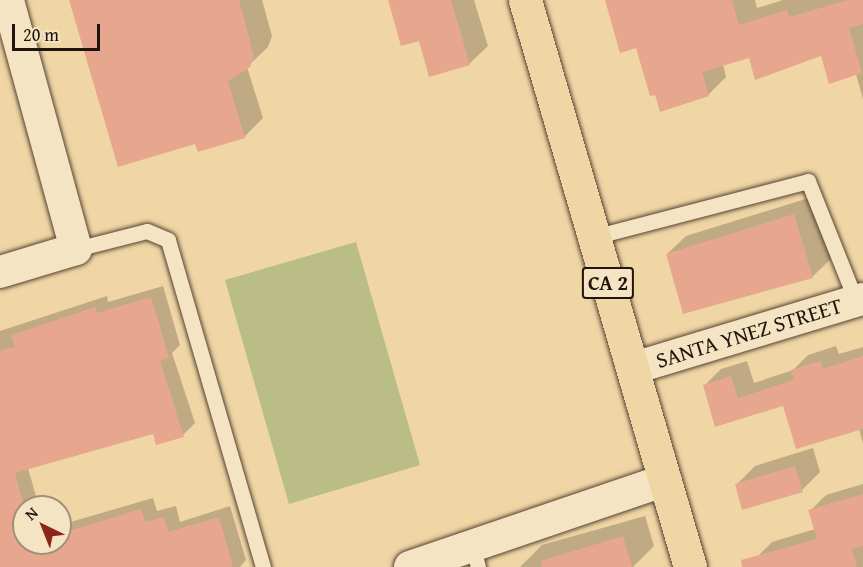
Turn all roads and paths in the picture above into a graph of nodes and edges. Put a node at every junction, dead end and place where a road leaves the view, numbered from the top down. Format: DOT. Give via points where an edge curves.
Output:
graph roads {
  1 [pos="8,0"];
  2 [pos="525,0"];
  3 [pos="593,237"];
  4 [pos="76,249"];
  5 [pos="0,272"];
  6 [pos="859,300"];
  7 [pos="634,368"];
  8 [pos="666,480"];
  9 [pos="476,557"];
  10 [pos="263,567"];
  11 [pos="410,567"];
  12 [pos="690,567"];
  1 -- 4 [label="street"];
  2 -- 3 [label="main road, CA 2"];
  3 -- 6 [label="lane" via="808,181"];
  3 -- 7 [label="main road, CA 2"];
  4 -- 5 [label="street"];
  4 -- 10 [label="lane" via="147,231 168,240"];
  6 -- 7 [label="street, SANTA YNEZ STREET"];
  7 -- 8 [label="main road, CA 2"];
  8 -- 9 [label="street"];
  8 -- 12 [label="main road, CA 2"];
  9 -- 11 [label="street"];
}
